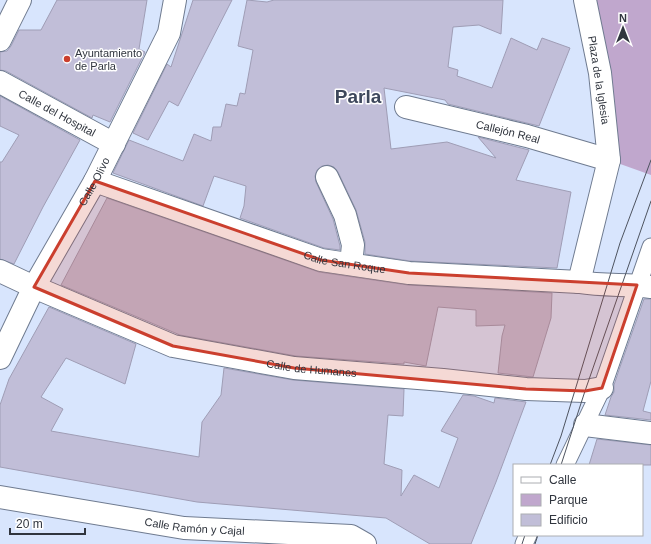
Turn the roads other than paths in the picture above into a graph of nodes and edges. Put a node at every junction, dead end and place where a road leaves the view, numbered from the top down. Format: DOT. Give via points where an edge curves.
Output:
graph roads {
  1 [pos="20,0"];
  2 [pos="175,0"];
  3 [pos="585,0"];
  4 [pos="0,40"];
  5 [pos="0,82"];
  6 [pos="406,107"];
  7 [pos="114,144"];
  8 [pos="609,160"];
  9 [pos="327,177"];
  10 [pos="95,181"];
  11 [pos="651,247"];
  12 [pos="352,264"];
  13 [pos="0,271"];
  14 [pos="579,282"];
  15 [pos="644,286"];
  16 [pos="34,288"];
  17 [pos="0,358"];
  18 [pos="602,388"];
  19 [pos="585,425"];
  20 [pos="651,433"];
  21 [pos="566,464"];
  22 [pos="0,497"];
  23 [pos="179,536"];
  24 [pos="354,541"];
  1 -- 4 [label="street"];
  2 -- 7 [label="street, Calle Olivo" via="169,33"];
  3 -- 8 [label="street, Plaza de la Iglesia" via="600,74"];
  5 -- 7 [label="street, Calle del Hospital"];
  6 -- 8 [label="street, Callejón Real" via="520,134"];
  7 -- 10 [label="street, Calle Olivo"];
  8 -- 14 [label="street, Plaza de la Iglesia"];
  9 -- 12 [label="street" via="345,215 353,245"];
  10 -- 12 [label="street, Calle San Roque" via="321,260"];
  10 -- 16 [label="street, Calle Olivo"];
  11 -- 15 [label="street"];
  12 -- 14 [label="street, Calle San Roque" via="409,273"];
  13 -- 16 [label="street, Calle de Humanes"];
  14 -- 15 [label="street, Calle San Roque" via="595,285"];
  15 -- 18 [label="street"];
  16 -- 17 [label="street, Calle Olivo"];
  16 -- 18 [label="street, Calle de Humanes" via="173,346 287,367 526,389 585,391"];
  18 -- 19 [label="street"];
  19 -- 20 [label="street"];
  19 -- 21 [label="street"];
  22 -- 23 [label="street, Calle Ramón y Cajal"];
  23 -- 24 [label="street, Calle Ramón y Cajal"];
}
